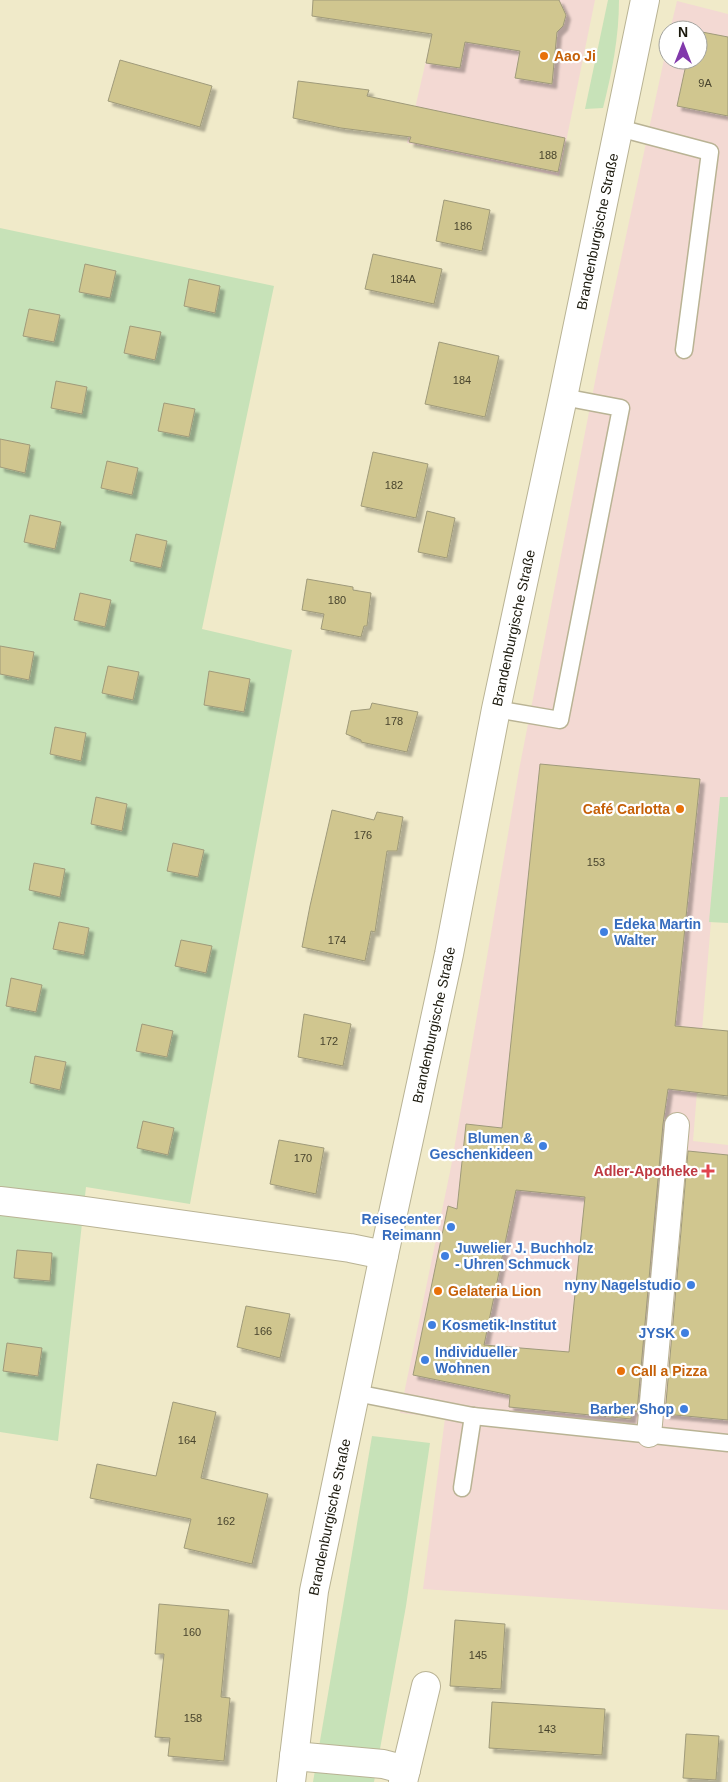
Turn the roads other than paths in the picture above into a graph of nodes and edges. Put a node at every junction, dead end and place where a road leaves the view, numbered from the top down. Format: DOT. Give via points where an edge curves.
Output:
graph roads {
  1 [pos="646,0"];
  2 [pos="619,128"];
  3 [pos="684,350"];
  4 [pos="563,397"];
  5 [pos="496,709"];
  6 [pos="677,1126"];
  7 [pos="0,1201"];
  8 [pos="384,1255"];
  9 [pos="356,1393"];
  10 [pos="473,1416"];
  11 [pos="649,1435"];
  12 [pos="728,1443"];
  13 [pos="462,1488"];
  14 [pos="426,1686"];
  15 [pos="292,1769"];
  16 [pos="404,1776"];
  1 -- 2 [label="street, Brandenburgische Straße"];
  2 -- 3 [label="lane" via="710,152"];
  2 -- 4 [label="street, Brandenburgische Straße"];
  4 -- 5 [label="street, Brandenburgische Straße"];
  4 -- 5 [label="lane" via="621,408 560,720"];
  5 -- 8 [label="street, Brandenburgische Straße" via="449,954"];
  6 -- 11 [label="street"];
  7 -- 8 [label="street"];
  8 -- 9 [label="street, Brandenburgische Straße"];
  9 -- 10 [label="lane"];
  9 -- 15 [label="street, Brandenburgische Straße" via="314,1591"];
  10 -- 11 [label="lane"];
  10 -- 13 [label="lane"];
  11 -- 12 [label="lane"];
  14 -- 16 [label="street"];
  15 -- 16 [label="street" via="383,1764"];
}
